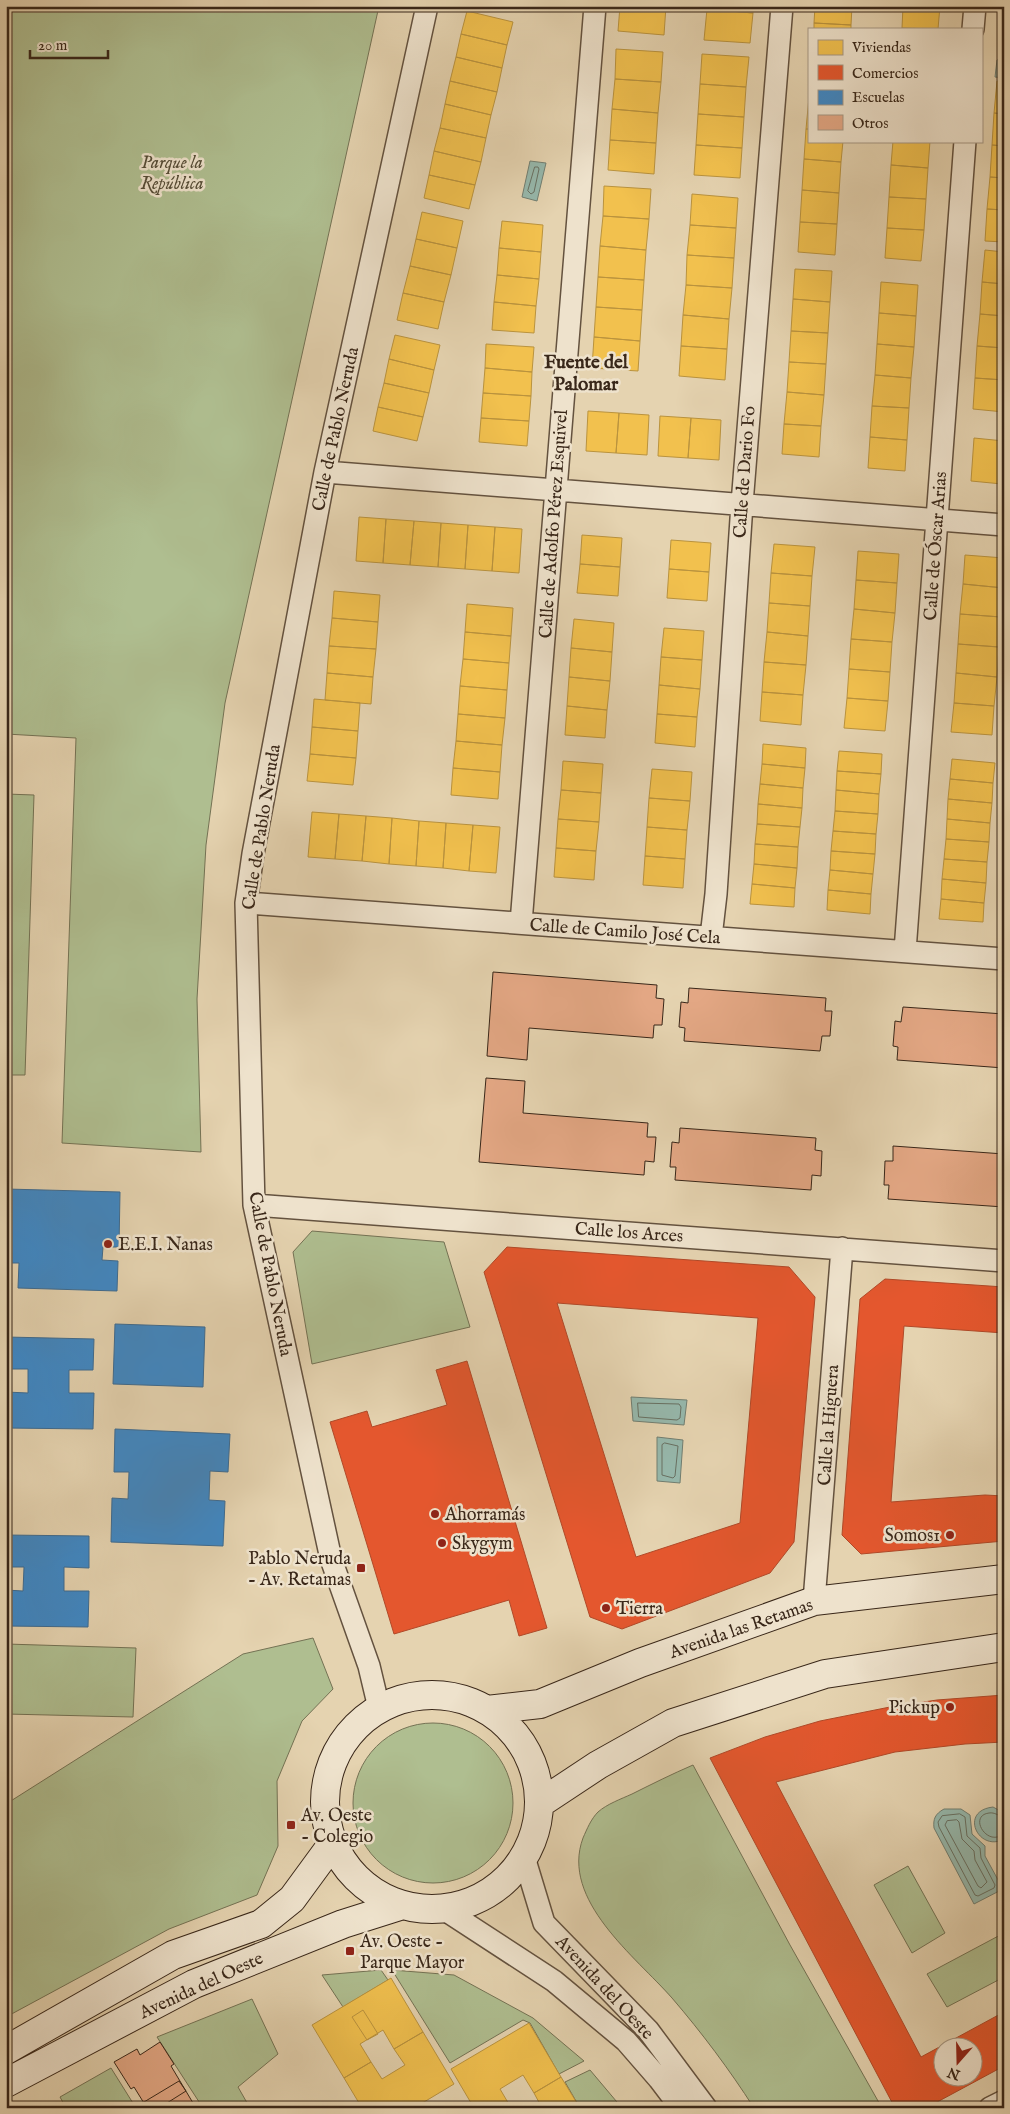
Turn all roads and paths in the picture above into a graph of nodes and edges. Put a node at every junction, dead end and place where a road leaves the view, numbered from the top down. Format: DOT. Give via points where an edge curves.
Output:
graph roads {
  1 [pos="427,6"];
  2 [pos="595,6"];
  3 [pos="782,6"];
  4 [pos="975,6"];
  5 [pos="973,28"];
  6 [pos="965,142"];
  7 [pos="325,472"];
  8 [pos="555,490"];
  9 [pos="742,504"];
  10 [pos="937,520"];
  11 [pos="1004,525"];
  12 [pos="246,903"];
  13 [pos="521,923"];
  14 [pos="711,937"];
  15 [pos="905,952"];
  16 [pos="1004,959"];
  17 [pos="254,1204"];
  18 [pos="842,1248"];
  19 [pos="1004,1261"];
  20 [pos="1004,1579"];
  21 [pos="814,1601"];
  22 [pos="1004,1647"];
  23 [pos="379,1708"];
  24 [pos="487,1710"];
  25 [pos="539,1804"];
  26 [pos="333,1843"];
  27 [pos="524,1857"];
  28 [pos="403,1905"];
  29 [pos="442,1908"];
  30 [pos="6,2050"];
  31 [pos="6,2083"];
  32 [pos="1004,2100"];
  33 [pos="681,2108"];
  34 [pos="706,2108"];
  35 [pos="990,2108"];
  1 -- 7 [label="street, Calle de Pablo Neruda"];
  2 -- 8 [label="street, Calle de Adolfo Pérez Esquivel"];
  3 -- 9 [label="street, Calle de Dario Fo"];
  4 -- 5 [label="street"];
  6 -- 10 [label="street, Calle de Óscar Arias"];
  7 -- 8 [label="street"];
  7 -- 12 [label="street, Calle de Pablo Neruda"];
  8 -- 9 [label="street"];
  8 -- 13 [label="street, Calle de Adolfo Pérez Esquivel"];
  9 -- 10 [label="street"];
  9 -- 14 [label="street, Calle de Dario Fo"];
  10 -- 11 [label="street"];
  10 -- 15 [label="street, Calle de Óscar Arias"];
  12 -- 13 [label="street, Calle de Camilo José Cela"];
  12 -- 17 [label="street, Calle de Pablo Neruda"];
  13 -- 14 [label="street, Calle de Camilo José Cela"];
  14 -- 15 [label="street, Calle de Camilo José Cela"];
  15 -- 16 [label="street, Calle de Camilo José Cela"];
  17 -- 18 [label="street, Calle los Arces"];
  17 -- 23 [label="street, Calle de Pablo Neruda" via="331,1560 369,1666"];
  18 -- 19 [label="street, Calle los Arces"];
  18 -- 21 [label="street, Calle la Higuera"];
  20 -- 21 [label="street, Avenida las Retamas"];
  21 -- 24 [label="street, Avenida las Retamas" via="640,1663 540,1704"];
  22 -- 25 [label="street" via="825,1674 673,1723 598,1765"];
  23 -- 24 [label="street" via="414,1696 452,1696"];
  23 -- 26 [label="street" via="354,1727 336,1752 326,1783 325,1816"];
  24 -- 25 [label="street" via="509,1727 526,1750 536,1776"];
  25 -- 27 [label="street" via="535,1831"];
  26 -- 28 [label="street" via="350,1870 374,1891"];
  26 -- 30 [label="street, Avenida del Oeste" via="292,1899 260,1924 173,1955"];
  27 -- 29 [label="street" via="503,1882 474,1900"];
  27 -- 34 [label="street, Avenida del Oeste" via="544,1923 648,2030"];
  28 -- 29 [label="street"];
  28 -- 31 [label="street, Avenida del Oeste" via="326,1931 194,1984"];
  29 -- 33 [label="street, Avenida del Oeste" via="554,1981 626,2041"];
  32 -- 35 [label="street"];
}
